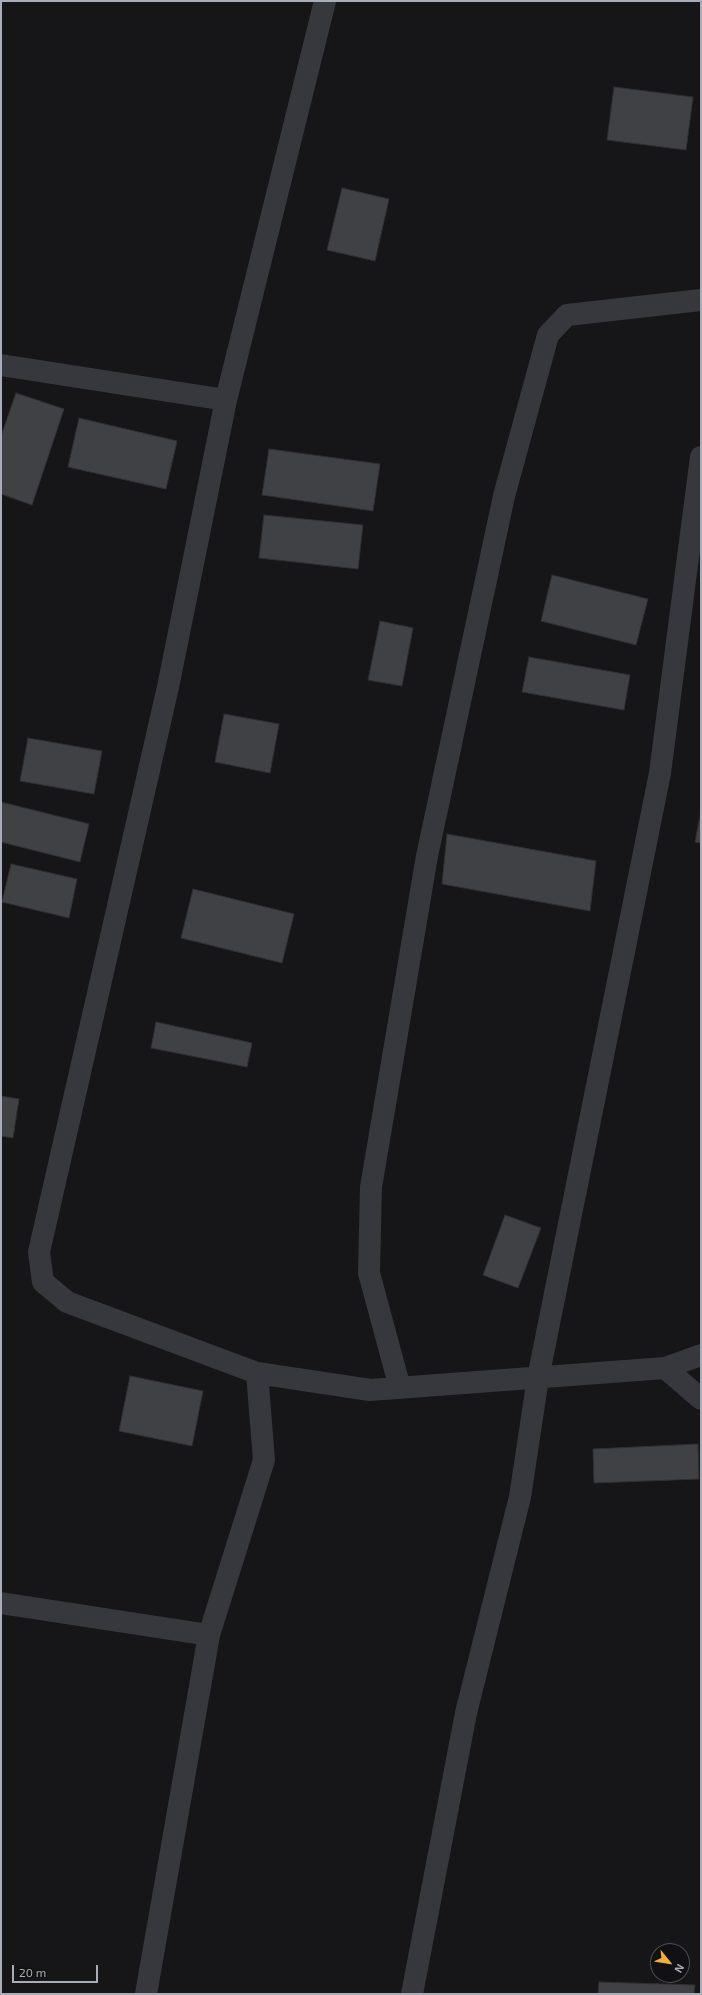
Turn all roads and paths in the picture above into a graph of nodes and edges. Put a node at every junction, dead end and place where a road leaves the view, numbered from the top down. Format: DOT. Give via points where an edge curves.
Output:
graph roads {
  1 [pos="325,1"];
  2 [pos="701,300"];
  3 [pos="1,365"];
  4 [pos="226,400"];
  5 [pos="701,457"];
  6 [pos="701,1355"];
  7 [pos="665,1368"];
  8 [pos="257,1373"];
  9 [pos="538,1378"];
  10 [pos="400,1388"];
  11 [pos="701,1399"];
  12 [pos="1,1604"];
  13 [pos="209,1635"];
  14 [pos="146,1994"];
  15 [pos="412,1994"];
  1 -- 4 [label="street"];
  2 -- 10 [label="street" via="567,315 548,335 504,496 427,856 371,1187 369,1273"];
  3 -- 4 [label="street"];
  4 -- 8 [label="street" via="168,687 39,1252 43,1282 67,1302"];
  5 -- 9 [label="street" via="660,773"];
  6 -- 7 [label="street"];
  7 -- 9 [label="street"];
  7 -- 11 [label="street"];
  8 -- 10 [label="street" via="370,1390"];
  8 -- 13 [label="street" via="264,1460"];
  9 -- 10 [label="street"];
  9 -- 15 [label="street" via="520,1497 466,1713"];
  12 -- 13 [label="street"];
  13 -- 14 [label="street"];
}
